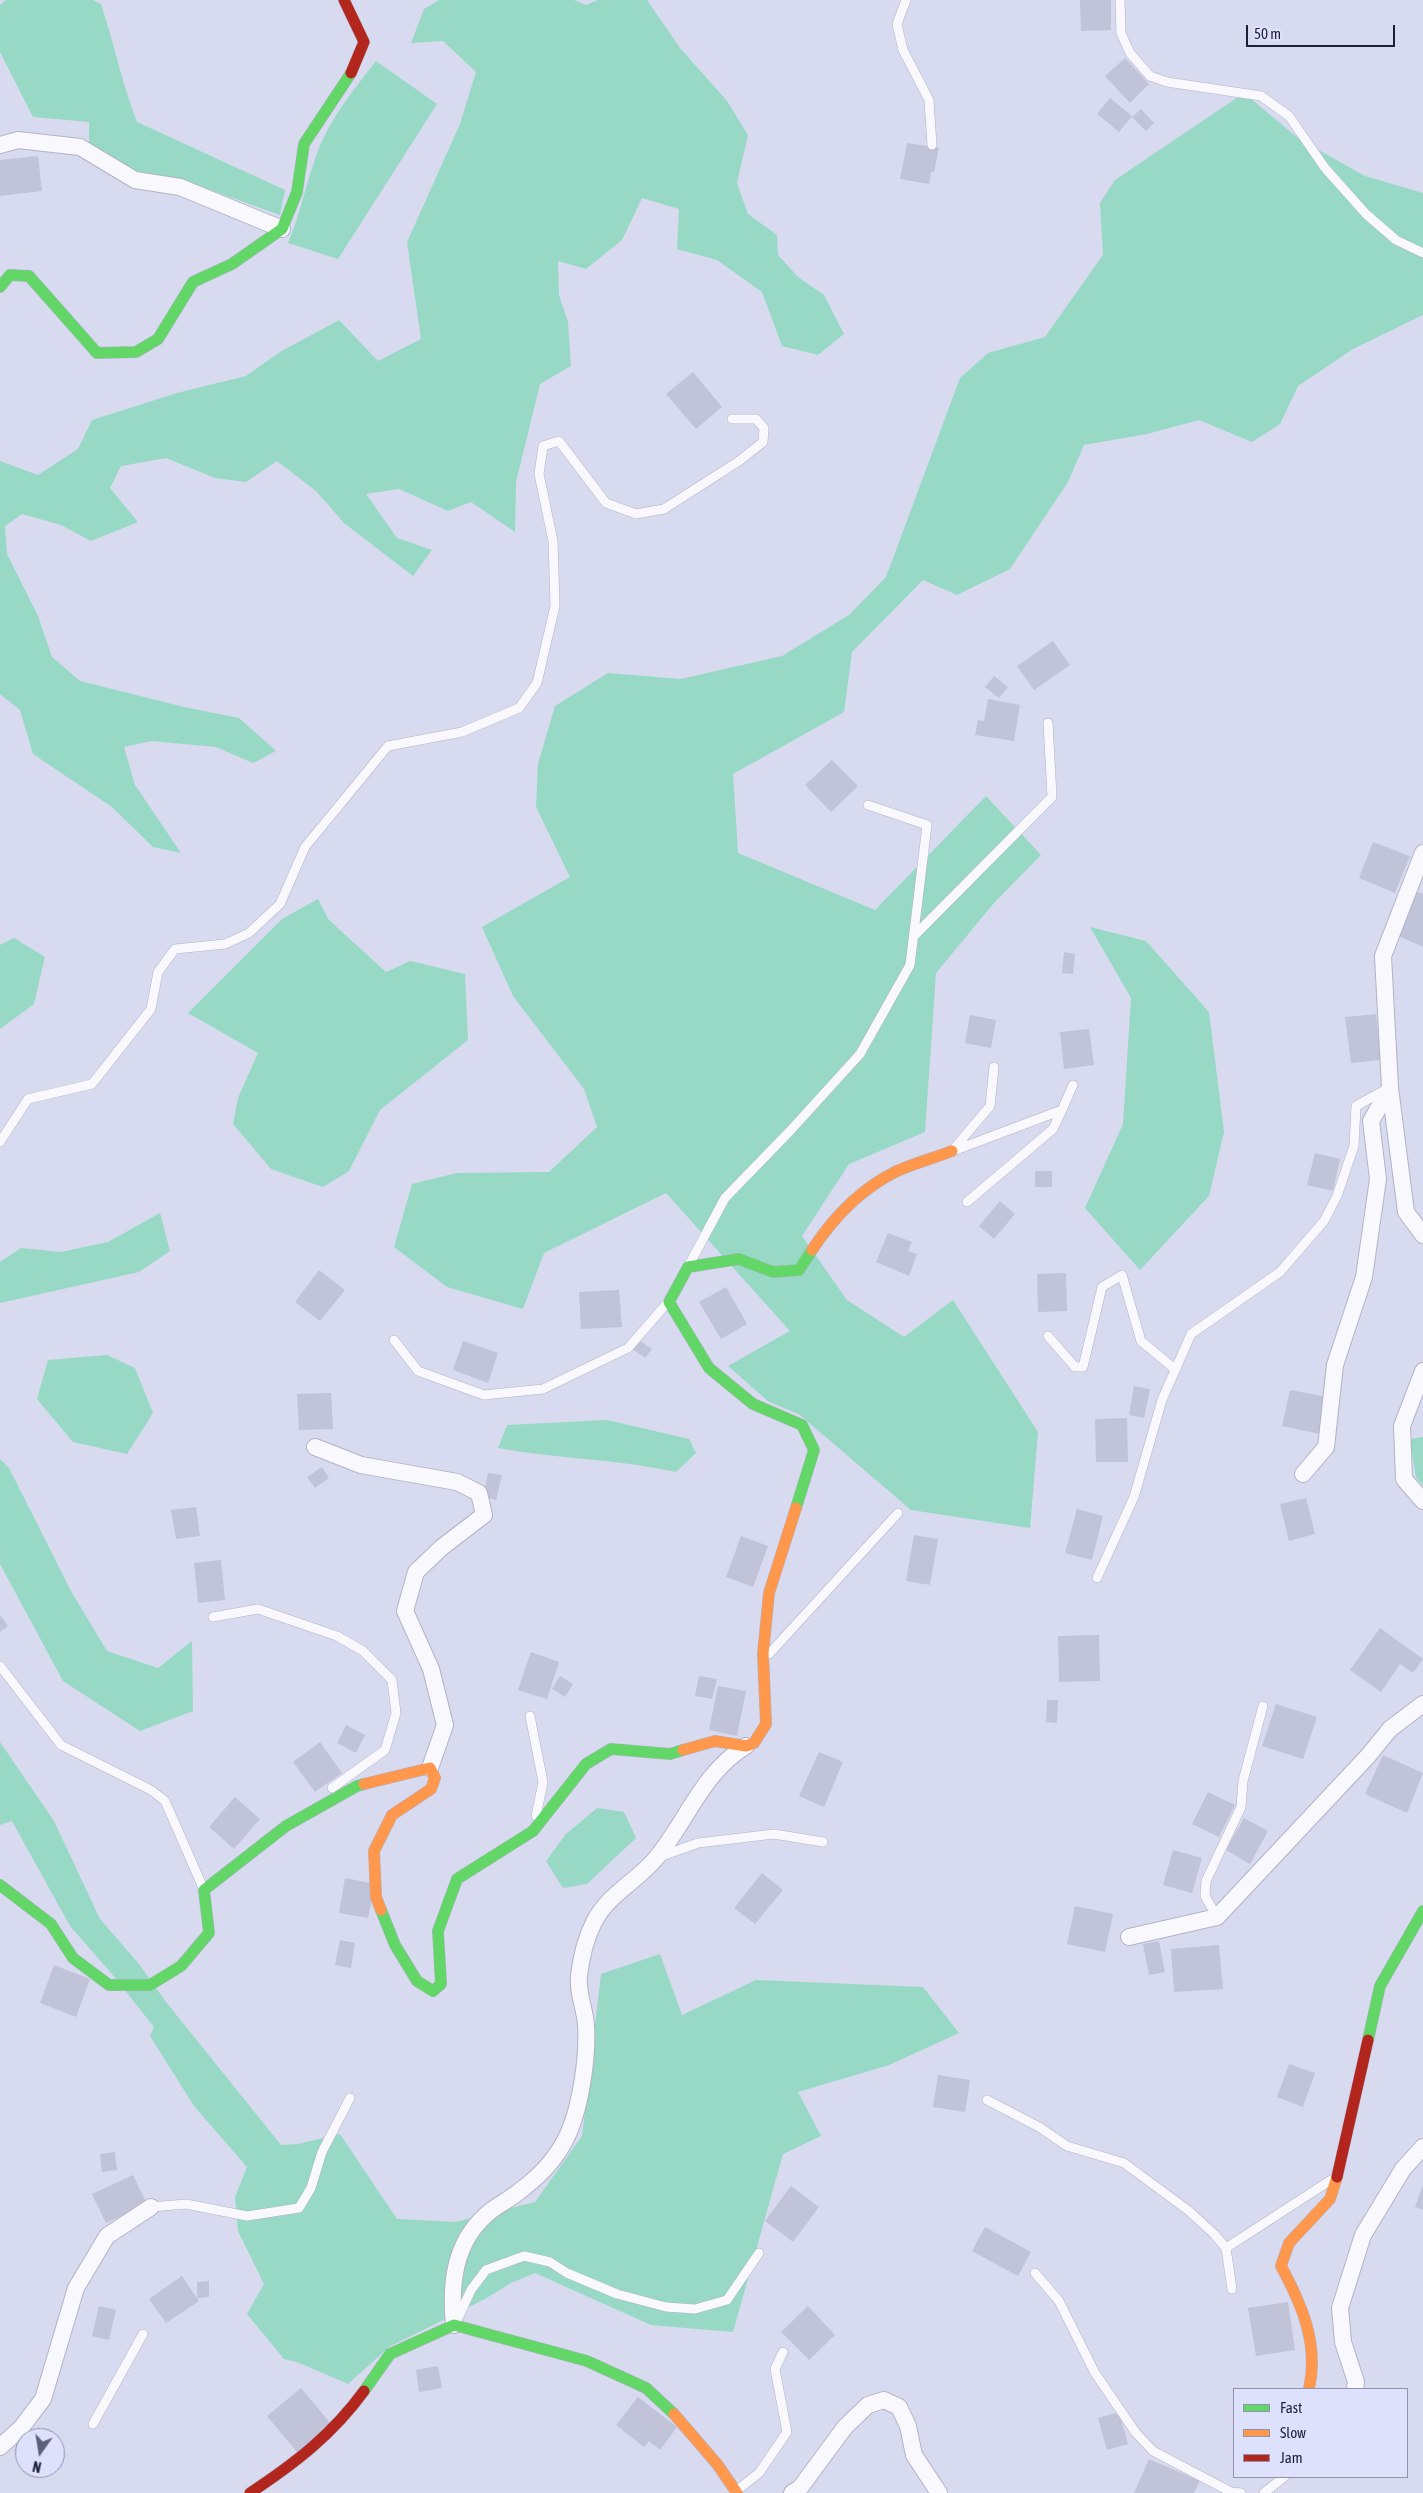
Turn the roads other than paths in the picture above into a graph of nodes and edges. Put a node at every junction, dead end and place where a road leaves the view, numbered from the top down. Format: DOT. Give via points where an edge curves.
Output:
graph roads {
  1 [pos="344,0"];
  2 [pos="906,0"];
  3 [pos="1120,0"];
  4 [pos="0,145"];
  5 [pos="932,145"];
  6 [pos="282,229"];
  7 [pos="1423,252"];
  8 [pos="0,287"];
  9 [pos="732,419"];
  10 [pos="1048,723"];
  11 [pos="868,805"];
  12 [pos="1423,853"];
  13 [pos="914,936"];
  14 [pos="994,1067"];
  15 [pos="1073,1085"];
  16 [pos="1390,1088"];
  17 [pos="1062,1110"];
  18 [pos="0,1142"];
  19 [pos="952,1151"];
  20 [pos="967,1202"];
  21 [pos="1423,1235"];
  22 [pos="688,1267"];
  23 [pos="669,1302"];
  24 [pos="1048,1336"];
  25 [pos="394,1340"];
  26 [pos="1176,1370"];
  27 [pos="1423,1371"];
  28 [pos="315,1447"];
  29 [pos="1303,1474"];
  30 [pos="1423,1501"];
  31 [pos="898,1513"];
  32 [pos="1097,1578"];
  33 [pos="213,1617"];
  34 [pos="763,1660"];
  35 [pos="0,1666"];
  36 [pos="1423,1704"];
  37 [pos="1263,1706"];
  38 [pos="530,1716"];
  39 [pos="746,1746"];
  40 [pos="430,1768"];
  41 [pos="286,1826"];
  42 [pos="533,1831"];
  43 [pos="823,1842"];
  44 [pos="656,1858"];
  45 [pos="0,1885"];
  46 [pos="204,1890"];
  47 [pos="1423,1911"];
  48 [pos="1217,1917"];
  49 [pos="1129,1937"];
  50 [pos="350,2098"];
  51 [pos="987,2100"];
  52 [pos="1423,2147"];
  53 [pos="1338,2175"];
  54 [pos="151,2207"];
  55 [pos="1226,2248"];
  56 [pos="759,2253"];
  57 [pos="1035,2273"];
  58 [pos="1232,2289"];
  59 [pos="454,2325"];
  60 [pos="143,2334"];
  61 [pos="783,2352"];
  62 [pos="1309,2388"];
  63 [pos="1355,2388"];
  64 [pos="93,2424"];
  65 [pos="0,2447"];
  66 [pos="1283,2478"];
  67 [pos="736,2492"];
  68 [pos="250,2493"];
  69 [pos="792,2493"];
  70 [pos="939,2493"];
  71 [pos="1241,2493"];
  72 [pos="1264,2493"];
  1 -- 6 [label="street" via="364,42 348,80 304,144 297,192"];
  2 -- 5 [label="lane" via="897,24 903,50 929,100"];
  3 -- 7 [label="lane" via="1121,33 1130,53 1150,76 1166,82 1261,96 1289,116 1325,168 1366,214 1396,240"];
  4 -- 6 [label="street" via="18,140 80,147 135,180 180,187"];
  6 -- 8 [label="street" via="232,264 193,282 158,339 136,352 97,352 29,276 10,275"];
  9 -- 18 [label="lane" via="756,419 764,428 763,442 738,462 664,509 636,514 606,504 559,441 543,446 539,474 553,541 555,606 537,683 519,708 462,732 388,746 305,847 280,904 249,934 225,944 175,949 158,972 151,1010 92,1084 28,1099"];
  10 -- 13 [label="lane" via="1052,797"];
  11 -- 13 [label="lane" via="927,825"];
  12 -- 16 [label="street" via="1383,956"];
  13 -- 22 [label="lane" via="910,966 860,1054 725,1198"];
  14 -- 19 [label="lane" via="990,1106"];
  15 -- 17 [label="lane"];
  16 -- 21 [label="street" via="1406,1212"];
  16 -- 26 [label="lane" via="1356,1106 1354,1146 1337,1196 1324,1221 1280,1272 1191,1334"];
  16 -- 29 [label="street" via="1371,1121 1378,1179 1364,1277 1335,1365 1326,1447"];
  17 -- 19 [label="lane"];
  17 -- 20 [label="lane" via="1053,1129"];
  19 -- 22 [label="street" via="890,1174 849,1205 812,1247 799,1270 773,1272 739,1259"];
  22 -- 23 [label="street"];
  23 -- 25 [label="lane" via="628,1348 543,1389 484,1394 418,1371"];
  23 -- 34 [label="street" via="709,1368 753,1404 802,1425 814,1450 769,1593"];
  24 -- 26 [label="lane" via="1075,1367 1083,1368 1102,1287 1122,1275 1141,1341"];
  26 -- 32 [label="lane" via="1162,1400 1134,1497"];
  27 -- 30 [label="street" via="1402,1426 1404,1479"];
  28 -- 40 [label="street" via="361,1465 457,1482 479,1492 484,1515 416,1572 404,1611 431,1670 445,1725"];
  31 -- 34 [label="lane"];
  33 -- 41 [label="lane" via="258,1609 337,1636 363,1651 392,1680 396,1713 386,1750 298,1811"];
  34 -- 39 [label="street" via="766,1724 754,1743"];
  35 -- 46 [label="lane" via="61,1745 151,1790 165,1801"];
  36 -- 48 [label="street" via="1390,1729"];
  37 -- 48 [label="lane" via="1243,1781 1241,1807 1206,1881 1205,1896"];
  38 -- 42 [label="lane" via="543,1782"];
  39 -- 42 [label="street" via="715,1741 670,1754 612,1749 586,1764"];
  39 -- 44 [label="street" via="712,1775"];
  40 -- 41 [label="street" via="357,1786"];
  40 -- 42 [label="street" via="435,1778 431,1789 392,1815 374,1851 376,1897 395,1945 418,1982 434,1991 441,1984 438,1931 457,1879"];
  41 -- 46 [label="street"];
  43 -- 44 [label="lane" via="774,1834 698,1843"];
  44 -- 59 [label="street" via="614,1894 594,1921 579,1978 586,2025 584,2071 569,2131 557,2155 539,2175 487,2213 469,2232 456,2264 451,2296"];
  45 -- 46 [label="street" via="51,1924 74,1958 109,1985 150,1985 181,1966 208,1933"];
  47 -- 53 [label="street" via="1380,1986"];
  48 -- 49 [label="street"];
  50 -- 54 [label="lane" via="322,2152 311,2188 299,2208 247,2216 186,2204"];
  51 -- 55 [label="lane" via="1039,2127 1067,2146 1124,2163 1189,2211"];
  52 -- 63 [label="street" via="1403,2169 1363,2235 1340,2308 1343,2342"];
  53 -- 55 [label="lane"];
  53 -- 62 [label="street" via="1330,2199 1289,2243 1281,2266 1300,2301 1311,2344 1313,2378"];
  54 -- 65 [label="street" via="107,2236 76,2288 42,2399 21,2428"];
  55 -- 58 [label="lane"];
  56 -- 59 [label="lane" via="727,2300 695,2309 666,2307 617,2294 567,2273 550,2262 524,2256 486,2270 471,2290"];
  57 -- 71 [label="lane" via="1059,2301 1095,2373 1136,2433 1153,2451 1231,2492"];
  59 -- 67 [label="street" via="587,2361 646,2388 680,2420"];
  59 -- 68 [label="street" via="390,2354 329,2433 293,2465"];
  60 -- 64 [label="lane"];
  61 -- 67 [label="lane" via="775,2369 788,2432 759,2473"];
  66 -- 72 [label="lane"];
  69 -- 70 [label="street" via="800,2488 845,2427 868,2405 884,2400 899,2407 908,2426 914,2455"];
}
